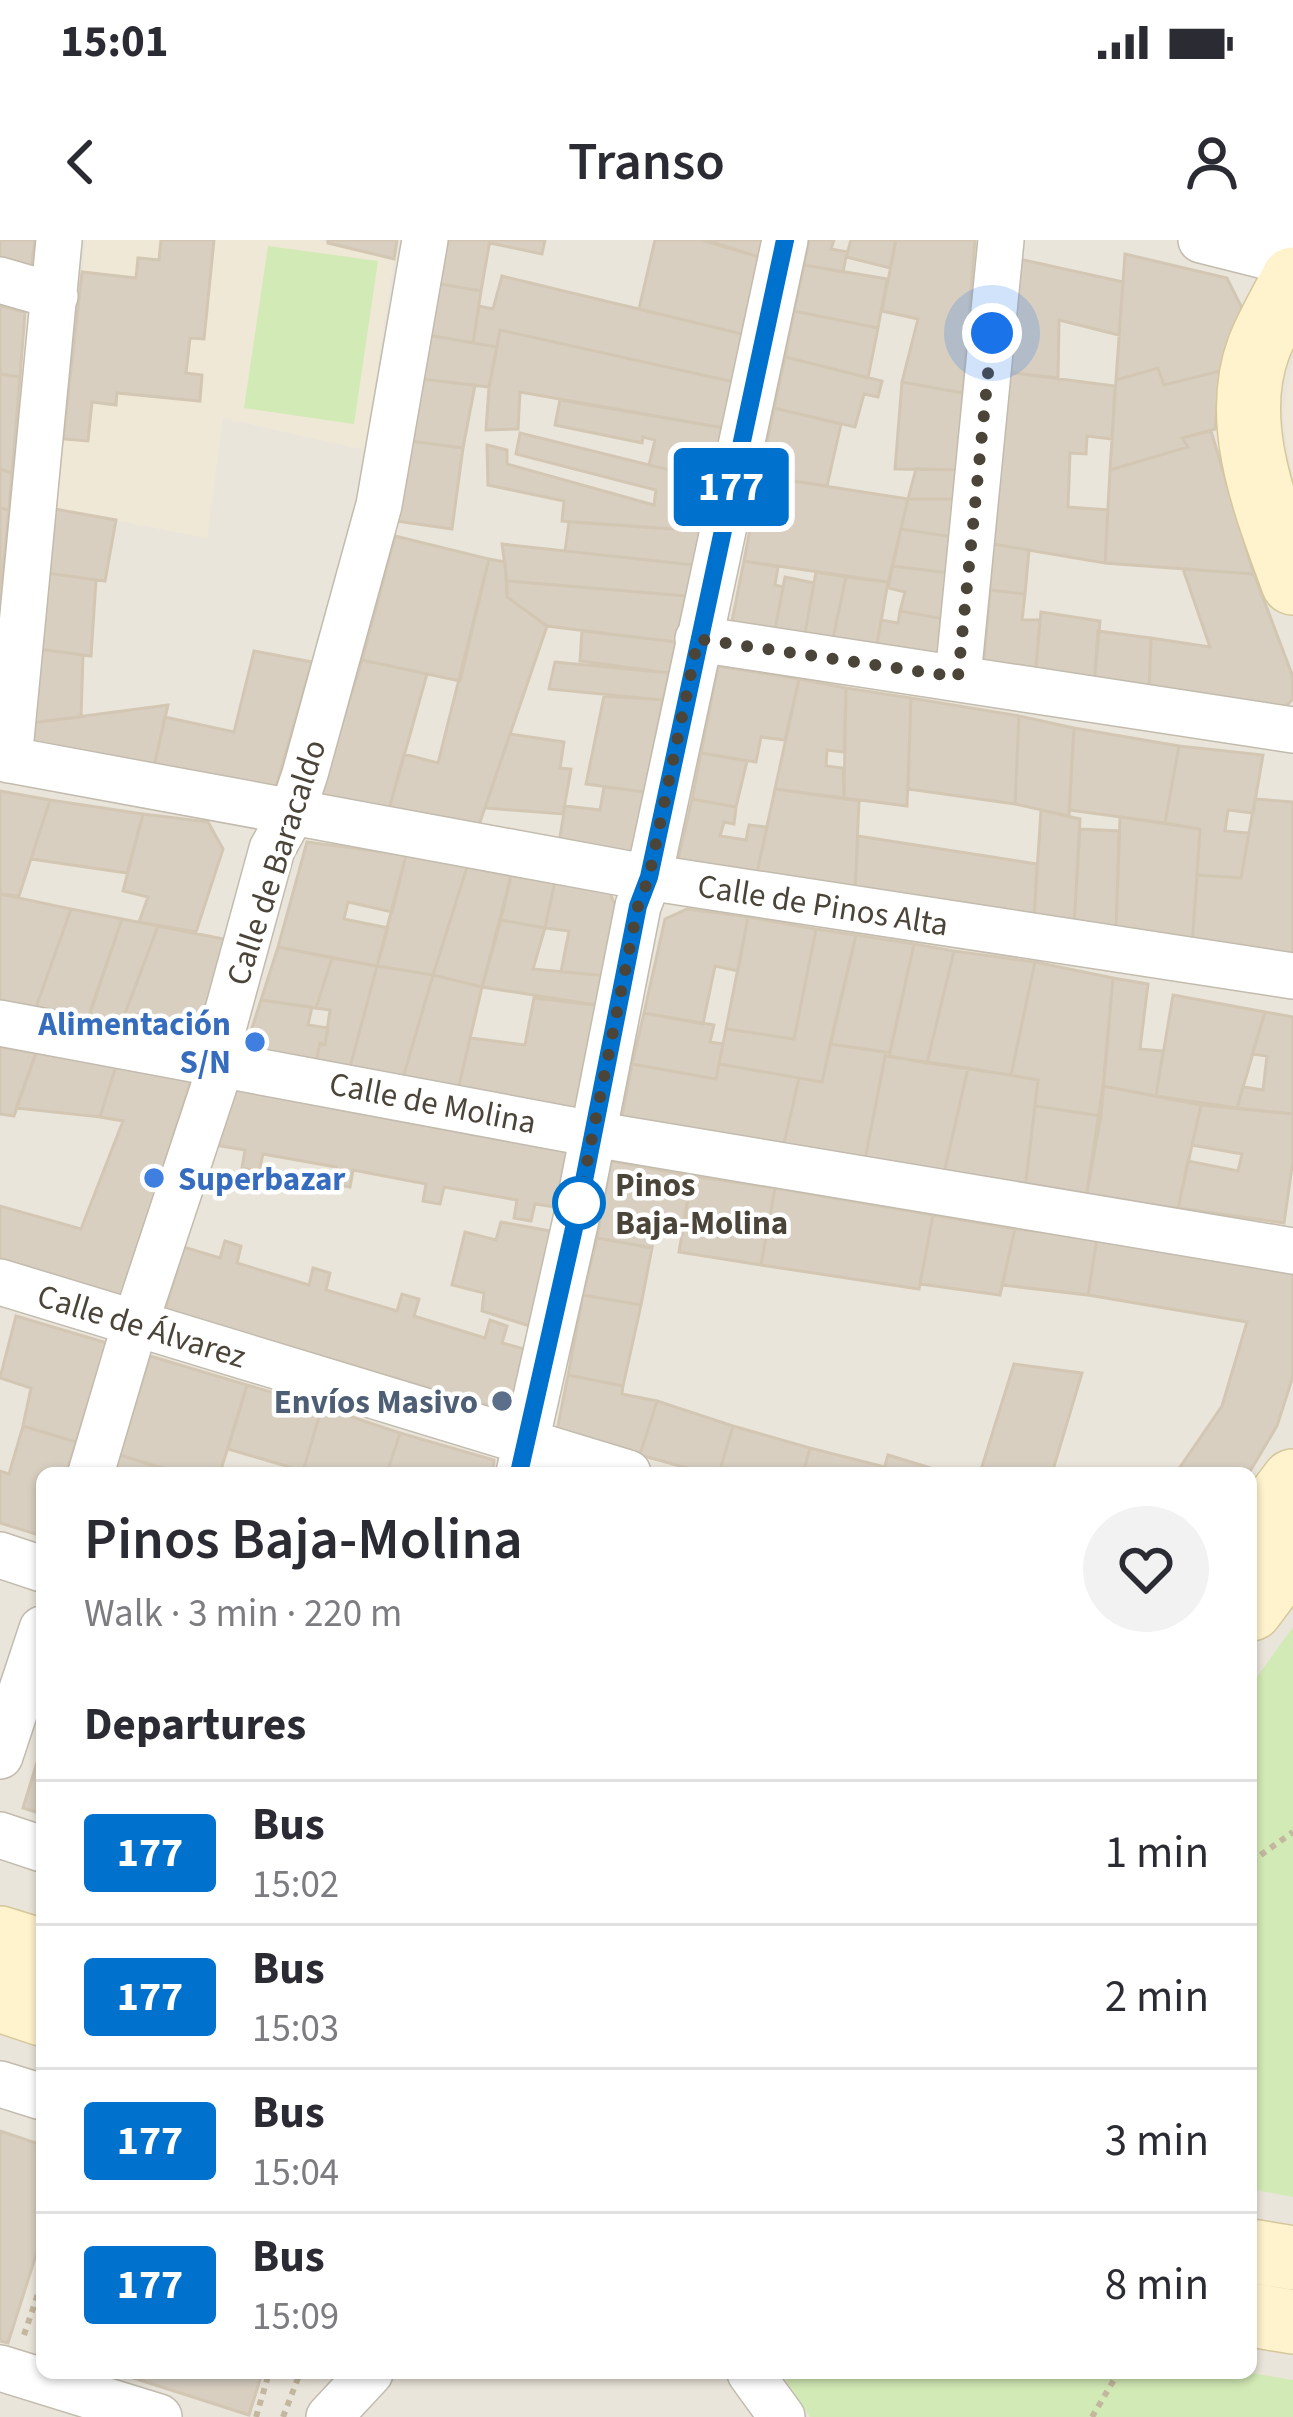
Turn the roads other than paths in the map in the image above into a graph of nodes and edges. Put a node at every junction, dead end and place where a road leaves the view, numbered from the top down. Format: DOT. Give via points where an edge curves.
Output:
graph roads {
  1 [pos="59,240"];
  2 [pos="425,240"];
  3 [pos="785,240"];
  4 [pos="1001,240"];
  5 [pos="1202,240"];
  6 [pos="1293,263"];
  7 [pos="1293,279"];
  8 [pos="0,280"];
  9 [pos="55,296"];
  10 [pos="1293,583"];
  11 [pos="698,639"];
  12 [pos="958,677"];
  13 [pos="1293,730"];
  14 [pos="5,759"];
  15 [pos="292,813"];
  16 [pos="649,877"];
  17 [pos="1293,976"];
  18 [pos="0,1023"];
  19 [pos="222,1062"];
  20 [pos="593,1134"];
  21 [pos="1293,1251"];
  22 [pos="0,1282"];
  23 [pos="136,1321"];
  24 [pos="523,1457"];
  25 [pos="93,1467"];
  26 [pos="589,1467"];
  27 [pos="1293,1481"];
  28 [pos="1257,1529"];
  29 [pos="1293,1553"];
  30 [pos="0,1556"];
  31 [pos="36,1567"];
  32 [pos="1257,1601"];
  33 [pos="36,1647"];
  34 [pos="0,1756"];
  35 [pos="0,1835"];
  36 [pos="36,1847"];
  37 [pos="0,1938"];
  38 [pos="36,1949"];
  39 [pos="0,2000"];
  40 [pos="36,2012"];
  41 [pos="0,2084"];
  42 [pos="36,2096"];
  43 [pos="1257,2253"];
  44 [pos="1293,2258"];
  45 [pos="1257,2316"];
  46 [pos="1293,2322"];
  47 [pos="6,2370"];
  48 [pos="364,2379"];
  49 [pos="754,2379"];
  50 [pos="160,2417"];
  51 [pos="329,2417"];
  52 [pos="782,2417"];
  1 -- 9 [label="street"];
  2 -- 15 [label="street, Calle de Baracaldo" via="379,505"];
  3 -- 11 [label="street"];
  4 -- 12 [label="street"];
  5 -- 6 [label="street"];
  7 -- 10 [label="street" via="1258,348 1248,394 1249,435"];
  8 -- 9 [label="street"];
  9 -- 14 [label="street"];
  11 -- 12 [label="street"];
  11 -- 16 [label="street"];
  12 -- 13 [label="street"];
  14 -- 15 [label="street, Calle de Pinos Alta"];
  15 -- 16 [label="street, Calle de Pinos Alta"];
  15 -- 19 [label="street, Calle de Baracaldo" via="266,870 218,1047"];
  16 -- 17 [label="street, Calle de Pinos Alta"];
  16 -- 20 [label="street"];
  18 -- 19 [label="street, Calle de Molina"];
  19 -- 20 [label="street, Calle de Molina"];
  19 -- 23 [label="street, Calle de Baracaldo"];
  20 -- 21 [label="street, Calle de Molina"];
  20 -- 24 [label="street"];
  22 -- 23 [label="street, Calle de Álvarez"];
  23 -- 24 [label="street, Calle de Álvarez"];
  23 -- 25 [label="street, Calle de Baracaldo"];
  24 -- 26 [label="street, Calle de Álvarez"];
  27 -- 28 [label="street"];
  29 -- 32 [label="street"];
  30 -- 31 [label="street"];
  33 -- 34 [label="street"];
  35 -- 36 [label="street"];
  37 -- 38 [label="street"];
  39 -- 40 [label="street"];
  41 -- 42 [label="street"];
  43 -- 44 [label="street"];
  45 -- 46 [label="street"];
  47 -- 50 [label="street"];
  48 -- 51 [label="street"];
  49 -- 52 [label="street"];
}
